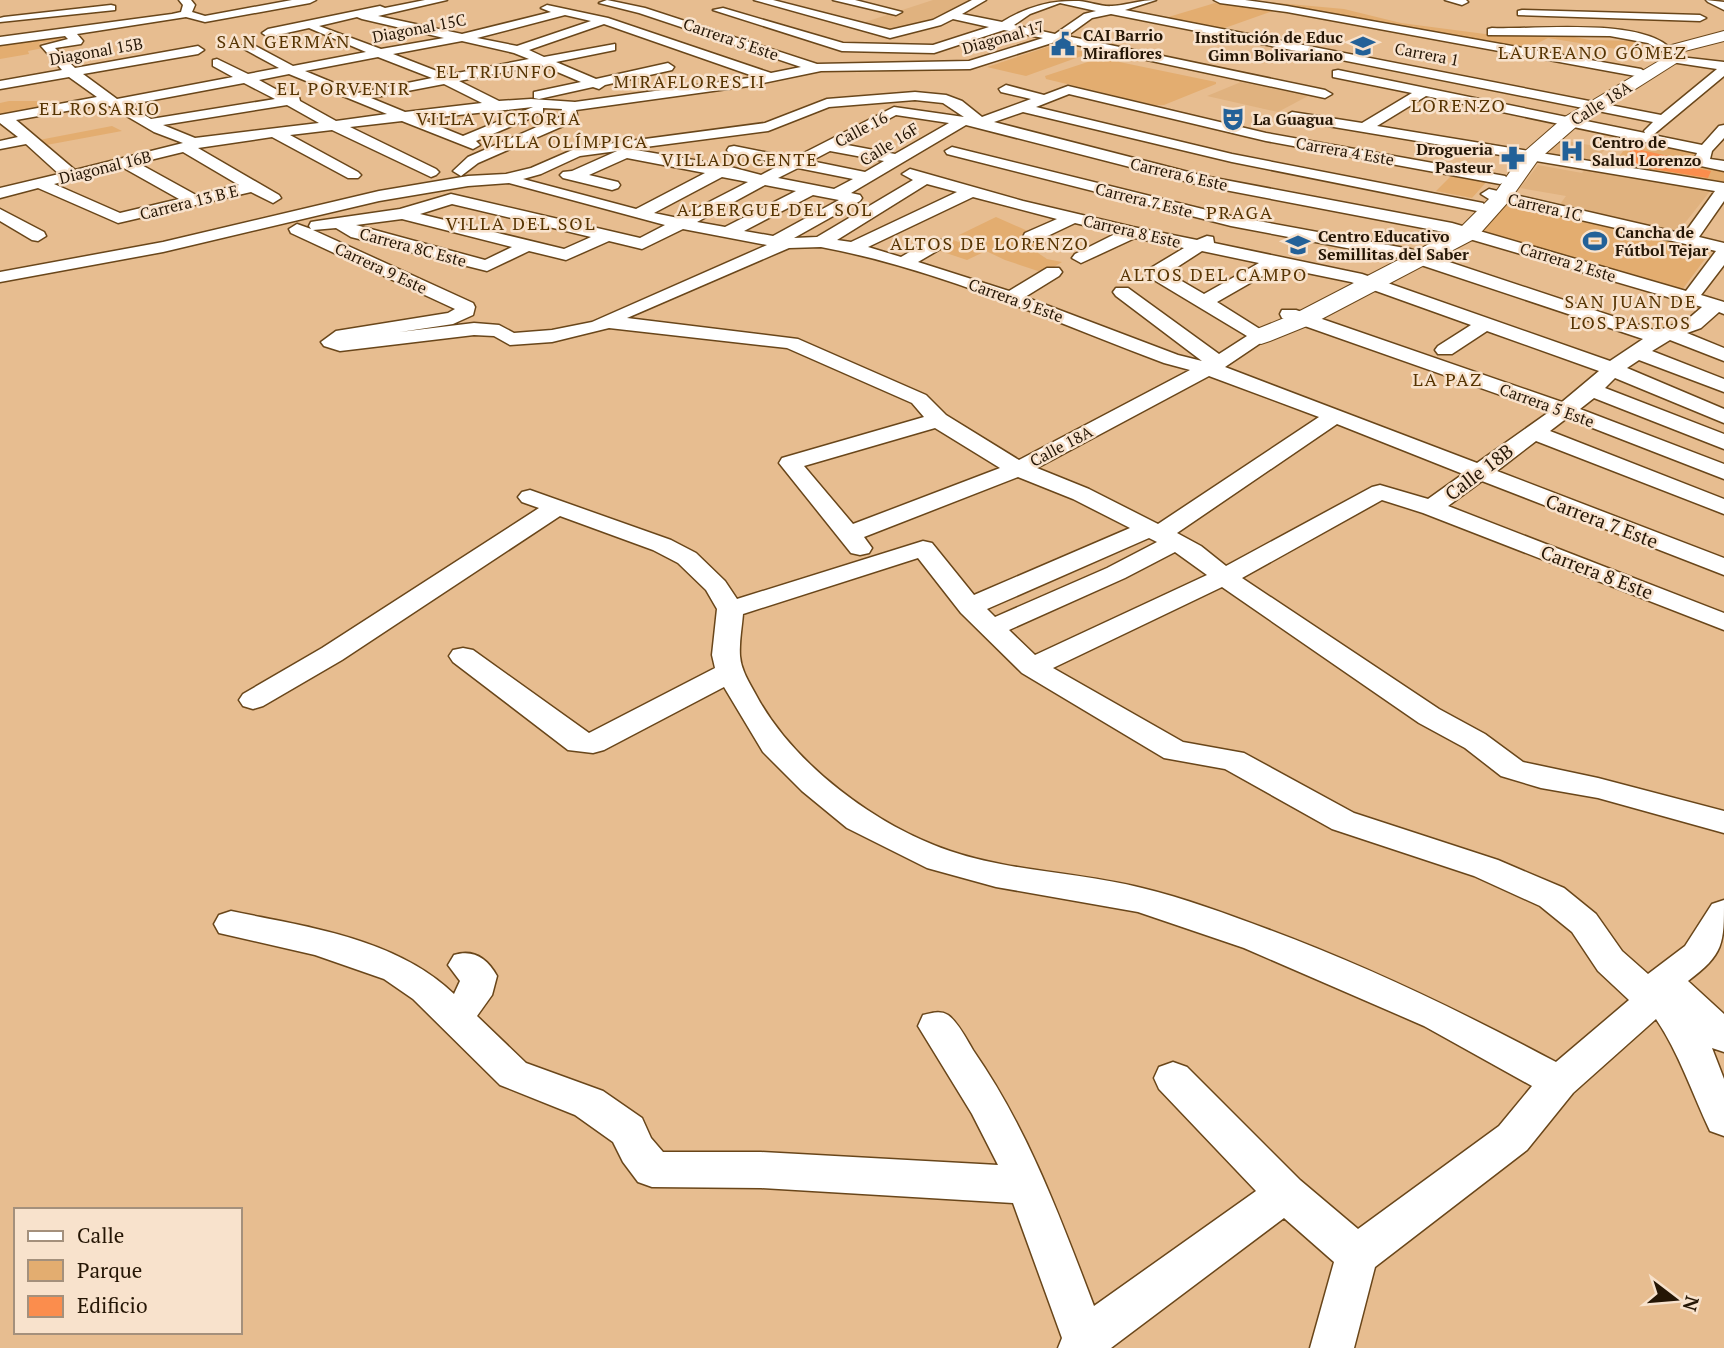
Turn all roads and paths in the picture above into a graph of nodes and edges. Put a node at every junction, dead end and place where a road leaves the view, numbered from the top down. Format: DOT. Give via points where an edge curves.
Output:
graph roads {
  1 [pos="310,0"];
  2 [pos="366,0"];
  3 [pos="441,0"];
  4 [pos="759,0"];
  5 [pos="835,0"];
  6 [pos="979,0"];
  7 [pos="1059,0"];
  8 [pos="1150,0"];
  9 [pos="1220,0"];
  10 [pos="1265,0"];
  11 [pos="1712,0"];
  12 [pos="610,1"];
  13 [pos="668,3"];
  14 [pos="81,5"];
  15 [pos="183,5"];
  16 [pos="534,6"];
  17 [pos="1647,6"];
  18 [pos="121,7"];
  19 [pos="1724,7"];
  20 [pos="388,9"];
  21 [pos="1109,9"];
  22 [pos="1287,9"];
  23 [pos="641,10"];
  24 [pos="797,10"];
  25 [pos="31,11"];
  26 [pos="565,12"];
  27 [pos="708,13"];
  28 [pos="1562,14"];
  29 [pos="1597,15"];
  30 [pos="954,16"];
  31 [pos="1634,16"];
  32 [pos="1700,18"];
  33 [pos="4,20"];
  34 [pos="604,20"];
  35 [pos="675,20"];
  36 [pos="529,21"];
  37 [pos="143,22"];
  38 [pos="255,22"];
  39 [pos="850,25"];
  40 [pos="1004,26"];
  41 [pos="1538,27"];
  42 [pos="315,28"];
  43 [pos="1578,28"];
  44 [pos="1613,28"];
  45 [pos="96,29"];
  46 [pos="575,30"];
  47 [pos="68,32"];
  48 [pos="1225,32"];
  49 [pos="268,33"];
  50 [pos="342,37"];
  51 [pos="725,37"];
  52 [pos="1446,37"];
  53 [pos="461,38"];
  54 [pos="1056,38"];
  55 [pos="1205,40"];
  56 [pos="0,41"];
  57 [pos="819,41"];
  58 [pos="318,42"];
  59 [pos="1724,42"];
  60 [pos="1581,45"];
  61 [pos="684,46"];
  62 [pos="1427,46"];
  63 [pos="248,47"];
  64 [pos="842,47"];
  65 [pos="934,49"];
  66 [pos="518,50"];
  67 [pos="660,51"];
  68 [pos="1173,51"];
  69 [pos="1524,52"];
  70 [pos="768,53"];
  71 [pos="383,54"];
  72 [pos="1408,55"];
  73 [pos="1668,56"];
  74 [pos="1151,57"];
  75 [pos="542,60"];
  76 [pos="647,60"];
  77 [pos="217,63"];
  78 [pos="1388,64"];
  79 [pos="118,65"];
  80 [pos="597,65"];
  81 [pos="964,66"];
  82 [pos="815,68"];
  83 [pos="1724,68"];
  84 [pos="293,71"];
  85 [pos="570,71"];
  86 [pos="488,72"];
  87 [pos="1329,72"];
  88 [pos="74,74"];
  89 [pos="1356,77"];
  90 [pos="772,78"];
  91 [pos="249,79"];
  92 [pos="445,79"];
  93 [pos="1031,80"];
  94 [pos="594,83"];
  95 [pos="6,84"];
  96 [pos="1566,86"];
  97 [pos="342,90"];
  98 [pos="471,92"];
  99 [pos="1423,92"];
  100 [pos="166,94"];
  101 [pos="1325,94"];
  102 [pos="1547,95"];
  103 [pos="1600,96"];
  104 [pos="358,97"];
  105 [pos="550,99"];
  106 [pos="630,99"];
  107 [pos="1045,99"];
  108 [pos="289,101"];
  109 [pos="860,101"];
  110 [pos="118,104"];
  111 [pos="497,105"];
  112 [pos="1489,105"];
  113 [pos="569,106"];
  114 [pos="60,108"];
  115 [pos="1025,108"];
  116 [pos="385,109"];
  117 [pos="449,112"];
  118 [pos="1292,116"];
  119 [pos="405,117"];
  120 [pos="3,118"];
  121 [pos="1664,120"];
  122 [pos="1565,121"];
  123 [pos="961,122"];
  124 [pos="150,123"];
  125 [pos="980,124"];
  126 [pos="334,125"];
  127 [pos="811,126"];
  128 [pos="498,127"];
  129 [pos="859,128"];
  130 [pos="1364,128"];
  131 [pos="32,131"];
  132 [pos="881,132"];
  133 [pos="275,133"];
  134 [pos="767,134"];
  135 [pos="904,135"];
  136 [pos="1266,137"];
  137 [pos="1643,137"];
  138 [pos="929,139"];
  139 [pos="1433,140"];
  140 [pos="210,141"];
  141 [pos="800,141"];
  142 [pos="1715,144"];
  143 [pos="0,145"];
  144 [pos="828,146"];
  145 [pos="185,147"];
  146 [pos="734,150"];
  147 [pos="952,151"];
  148 [pos="1524,155"];
  149 [pos="1232,158"];
  150 [pos="898,159"];
  151 [pos="664,160"];
  152 [pos="124,162"];
  153 [pos="1124,162"];
  154 [pos="796,163"];
  155 [pos="699,166"];
  156 [pos="1724,166"];
  157 [pos="643,170"];
  158 [pos="723,170"];
  159 [pos="1448,170"];
  160 [pos="431,172"];
  161 [pos="73,175"];
  162 [pos="353,175"];
  163 [pos="575,176"];
  164 [pos="868,177"];
  165 [pos="766,179"];
  166 [pos="468,181"];
  167 [pos="1204,181"];
  168 [pos="1070,182"];
  169 [pos="41,184"];
  170 [pos="255,186"];
  171 [pos="623,188"];
  172 [pos="4,189"];
  173 [pos="1724,189"];
  174 [pos="810,190"];
  175 [pos="972,191"];
  176 [pos="1266,192"];
  177 [pos="1492,194"];
  178 [pos="836,195"];
  179 [pos="1424,195"];
  180 [pos="273,198"];
  181 [pos="583,199"];
  182 [pos="195,201"];
  183 [pos="665,201"];
  184 [pos="1019,205"];
  185 [pos="1717,211"];
  186 [pos="0,214"];
  187 [pos="402,214"];
  188 [pos="638,215"];
  189 [pos="1073,218"];
  190 [pos="1231,221"];
  191 [pos="341,224"];
  192 [pos="680,224"];
  193 [pos="297,229"];
  194 [pos="1460,230"];
  195 [pos="1133,232"];
  196 [pos="727,233"];
  197 [pos="38,236"];
  198 [pos="607,236"];
  199 [pos="1031,237"];
  200 [pos="1688,240"];
  201 [pos="780,242"];
  202 [pos="821,242"];
  203 [pos="936,244"];
  204 [pos="526,246"];
  205 [pos="1202,246"];
  206 [pos="853,248"];
  207 [pos="1724,248"];
  208 [pos="1724,253"];
  209 [pos="126,254"];
  210 [pos="1412,256"];
  211 [pos="1081,258"];
  212 [pos="1274,262"];
  213 [pos="903,263"];
  214 [pos="965,265"];
  215 [pos="1718,270"];
  216 [pos="1053,272"];
  217 [pos="944,275"];
  218 [pos="0,277"];
  219 [pos="1362,280"];
  220 [pos="1122,292"];
  221 [pos="1527,295"];
  222 [pos="1012,297"];
  223 [pos="1689,299"];
  224 [pos="1204,302"];
  225 [pos="1720,306"];
  226 [pos="1488,315"];
  227 [pos="1296,316"];
  228 [pos="609,322"];
  229 [pos="1261,336"];
  230 [pos="1664,336"];
  231 [pos="1445,350"];
  232 [pos="1640,353"];
  233 [pos="1724,355"];
  234 [pos="1212,365"];
  235 [pos="1612,369"];
  236 [pos="1724,386"];
  237 [pos="1592,390"];
  238 [pos="1562,410"];
  239 [pos="1335,416"];
  240 [pos="1724,417"];
  241 [pos="938,420"];
  242 [pos="1532,432"];
  243 [pos="1724,442"];
  244 [pos="1018,469"];
  245 [pos="1724,472"];
  246 [pos="1476,473"];
  247 [pos="1724,507"];
  248 [pos="1432,508"];
  249 [pos="850,534"];
  250 [pos="1161,535"];
  251 [pos="874,566"];
  252 [pos="1724,567"];
  253 [pos="1224,577"];
  254 [pos="730,609"];
  255 [pos="981,617"];
  256 [pos="1724,622"];
  257 [pos="463,656"];
  258 [pos="1032,667"];
  259 [pos="730,672"];
  260 [pos="253,700"];
  261 [pos="1724,822"];
  262 [pos="1724,913"];
  263 [pos="231,924"];
  264 [pos="466,965"];
  265 [pos="1658,992"];
  266 [pos="452,1013"];
  267 [pos="936,1026"];
  268 [pos="1724,1037"];
  269 [pos="1173,1078"];
  270 [pos="1559,1082"];
  271 [pos="1724,1119"];
  272 [pos="1027,1185"];
  273 [pos="1285,1193"];
  274 [pos="1357,1255"];
  275 [pos="1082,1344"];
  276 [pos="1332,1348"];
  1 -- 15 [label="street" via="205,19"];
  2 -- 20 [label="street"];
  2 -- 38 [label="street"];
  3 -- 20 [label="street"];
  4 -- 24 [label="street"];
  4 -- 27 [label="street"];
  5 -- 24 [label="street"];
  5 -- 39 [label="street" via="896,12"];
  6 -- 30 [label="street"];
  7 -- 21 [label="street, Carrera 1"];
  7 -- 40 [label="street"];
  8 -- 21 [label="street, Diagonal 17"];
  9 -- 22 [label="street"];
  10 -- 73 [label="street" via="1342,6 1484,31 1628,35 1654,40"];
  11 -- 19 [label="street"];
  12 -- 23 [label="street, Carrera 5 Este"];
  13 -- 23 [label="street"];
  14 -- 18 [label="street"];
  14 -- 25 [label="street"];
  14 -- 33 [label="street"];
  14 -- 45 [label="street"];
  15 -- 37 [label="street"];
  16 -- 26 [label="street"];
  17 -- 32 [label="street" via="1683,7"];
  20 -- 49 [label="street"];
  20 -- 53 [label="street" via="362,16"];
  21 -- 48 [label="street, Carrera 1"];
  21 -- 54 [label="street, Diagonal 17" via="1088,16"];
  22 -- 48 [label="street"];
  22 -- 52 [label="street"];
  23 -- 34 [label="street"];
  23 -- 35 [label="street, Carrera 5 Este"];
  24 -- 39 [label="street"];
  26 -- 34 [label="street"];
  26 -- 36 [label="street, Diagonal 15C"];
  27 -- 35 [label="street"];
  27 -- 57 [label="street"];
  28 -- 29 [label="street"];
  28 -- 41 [label="street" via="1522,13"];
  28 -- 43 [label="street"];
  29 -- 31 [label="street"];
  29 -- 44 [label="street"];
  30 -- 39 [label="street" via="890,34"];
  30 -- 40 [label="street"];
  31 -- 32 [label="street"];
  31 -- 73 [label="street" via="1674,44"];
  32 -- 59 [label="street"];
  34 -- 46 [label="street"];
  34 -- 61 [label="street"];
  35 -- 51 [label="street, Carrera 5 Este"];
  36 -- 46 [label="street"];
  36 -- 53 [label="street, Diagonal 15C"];
  37 -- 45 [label="street"];
  37 -- 79 [label="street, Diagonal 15B" via="198,50"];
  40 -- 54 [label="street"];
  40 -- 65 [label="street"];
  42 -- 50 [label="street"];
  45 -- 47 [label="street"];
  46 -- 66 [label="street"];
  46 -- 75 [label="street" via="618,50"];
  47 -- 56 [label="street"];
  47 -- 88 [label="street" via="77,41 47,46 51,60"];
  48 -- 55 [label="street"];
  48 -- 78 [label="street, Carrera 1"];
  50 -- 58 [label="street"];
  50 -- 71 [label="street"];
  51 -- 61 [label="street"];
  51 -- 70 [label="street, Carrera 5 Este"];
  52 -- 62 [label="street"];
  52 -- 69 [label="street"];
  53 -- 66 [label="street"];
  53 -- 71 [label="street, Diagonal 15C"];
  54 -- 74 [label="street"];
  54 -- 81 [label="street, Diagonal 17"];
  57 -- 64 [label="street"];
  57 -- 70 [label="street"];
  59 -- 73 [label="main road, Calle 18A"];
  60 -- 69 [label="street" via="1551,40"];
  61 -- 67 [label="street"];
  61 -- 90 [label="street"];
  63 -- 84 [label="street"];
  64 -- 65 [label="street"];
  64 -- 82 [label="street"];
  65 -- 81 [label="street"];
  66 -- 75 [label="street"];
  68 -- 74 [label="street"];
  69 -- 73 [label="street"];
  70 -- 82 [label="street, Carrera 5 Este"];
  71 -- 84 [label="street, Diagonal 15C"];
  71 -- 92 [label="street"];
  72 -- 78 [label="street"];
  73 -- 83 [label="street"];
  73 -- 103 [label="main road, Calle 18A"];
  73 -- 103 [label="main road, Calle 18A"];
  74 -- 101 [label="street"];
  75 -- 85 [label="street"];
  75 -- 86 [label="street"];
  76 -- 94 [label="street" via="668,67"];
  77 -- 91 [label="street"];
  78 -- 89 [label="street"];
  78 -- 102 [label="street, Carrera 1"];
  79 -- 88 [label="street, Diagonal 15B"];
  79 -- 100 [label="street"];
  80 -- 85 [label="street"];
  81 -- 82 [label="street, Diagonal 17"];
  82 -- 90 [label="street"];
  83 -- 121 [label="street"];
  84 -- 91 [label="street, Diagonal 15C"];
  84 -- 97 [label="street"];
  85 -- 94 [label="street"];
  86 -- 92 [label="street"];
  86 -- 105 [label="street"];
  87 -- 89 [label="street"];
  88 -- 95 [label="street, Diagonal 15B"];
  88 -- 110 [label="street"];
  89 -- 99 [label="street"];
  89 -- 101 [label="street"];
  90 -- 106 [label="street"];
  91 -- 100 [label="street, Diagonal 15C"];
  91 -- 108 [label="street"];
  92 -- 98 [label="street"];
  92 -- 104 [label="street"];
  93 -- 107 [label="street" via="1006,89"];
  94 -- 105 [label="street"];
  94 -- 106 [label="street"];
  95 -- 114 [label="street" via="25,99 51,100"];
  96 -- 102 [label="street, Calle 18A"];
  97 -- 104 [label="street"];
  97 -- 108 [label="street"];
  98 -- 111 [label="street"];
  98 -- 116 [label="street"];
  99 -- 112 [label="street"];
  99 -- 130 [label="street"];
  100 -- 110 [label="street, Diagonal 15C"];
  101 -- 118 [label="street"];
  102 -- 103 [label="street, Carrera 1"];
  103 -- 121 [label="street, Carrera 1"];
  103 -- 122 [label="main road, Calle 18A"];
  104 -- 116 [label="street"];
  105 -- 111 [label="street"];
  105 -- 113 [label="street"];
  105 -- 128 [label="street"];
  106 -- 113 [label="street"];
  107 -- 115 [label="street"];
  107 -- 136 [label="street, Carrera 4 Este" via="1068,90"];
  108 -- 124 [label="street"];
  108 -- 126 [label="street"];
  109 -- 125 [label="street, Carrera 6 Este" via="915,96 946,99"];
  109 -- 127 [label="street"];
  109 -- 166 [label="street, Carrera 6 Este" via="818,106 768,127 578,152 506,179"];
  110 -- 114 [label="street, Diagonal 15C"];
  110 -- 124 [label="street"];
  110 -- 131 [label="street"];
  111 -- 117 [label="street"];
  112 -- 122 [label="street"];
  112 -- 139 [label="street"];
  113 -- 166 [label="street" via="565,120 473,160 459,174"];
  114 -- 120 [label="street, Diagonal 15C"];
  115 -- 125 [label="street"];
  115 -- 149 [label="street"];
  116 -- 119 [label="street"];
  117 -- 119 [label="street"];
  117 -- 128 [label="street"];
  118 -- 130 [label="street"];
  118 -- 136 [label="street"];
  119 -- 126 [label="street"];
  119 -- 128 [label="street" via="468,143"];
  120 -- 131 [label="street"];
  121 -- 137 [label="street"];
  122 -- 137 [label="street"];
  122 -- 148 [label="main road, Calle 18A"];
  123 -- 125 [label="street"];
  123 -- 129 [label="street, Calle 16" via="894,111"];
  123 -- 138 [label="street, Calle 16F"];
  124 -- 140 [label="street" via="181,140"];
  125 -- 153 [label="street, Carrera 6 Este"];
  126 -- 133 [label="street"];
  126 -- 160 [label="street"];
  129 -- 132 [label="street"];
  129 -- 144 [label="street, Calle 16"];
  130 -- 139 [label="street"];
  131 -- 143 [label="street"];
  131 -- 161 [label="street"];
  133 -- 140 [label="street"];
  133 -- 162 [label="street"];
  134 -- 146 [label="street"];
  135 -- 138 [label="street"];
  136 -- 149 [label="street"];
  136 -- 159 [label="street, Carrera 4 Este"];
  137 -- 142 [label="street"];
  138 -- 150 [label="street, Calle 16F"];
  139 -- 148 [label="street"];
  140 -- 145 [label="street, Diagonal 16B"];
  141 -- 144 [label="street"];
  142 -- 156 [label="street"];
  144 -- 150 [label="street"];
  144 -- 154 [label="street, Calle 16"];
  145 -- 152 [label="street, Diagonal 16B"];
  145 -- 170 [label="street"];
  146 -- 154 [label="street"];
  146 -- 155 [label="street"];
  147 -- 168 [label="street, Carrera 7 Este"];
  148 -- 173 [label="street"];
  148 -- 177 [label="main road, Calle 18A"];
  149 -- 167 [label="street"];
  149 -- 179 [label="street"];
  150 -- 164 [label="street, Calle 16F"];
  151 -- 155 [label="street"];
  151 -- 157 [label="street"];
  151 -- 163 [label="street" via="625,153"];
  152 -- 161 [label="street, Diagonal 16B"];
  152 -- 182 [label="street"];
  153 -- 167 [label="street, Carrera 6 Este"];
  153 -- 168 [label="street"];
  154 -- 164 [label="street"];
  154 -- 165 [label="street, Calle 16"];
  155 -- 158 [label="street"];
  158 -- 165 [label="street"];
  158 -- 183 [label="street"];
  159 -- 177 [label="street, Carrera 4 Este"];
  159 -- 179 [label="street"];
  161 -- 169 [label="street, Diagonal 16B"];
  164 -- 178 [label="street, Calle 16F"];
  165 -- 174 [label="street"];
  165 -- 192 [label="street, Calle 16"];
  166 -- 209 [label="street, Carrera 6 Este" via="379,196"];
  167 -- 176 [label="street, Carrera 6 Este"];
  168 -- 184 [label="street"];
  168 -- 190 [label="street, Carrera 7 Este"];
  169 -- 172 [label="street, Diagonal 16B"];
  169 -- 182 [label="street, Carrera 13 B E" via="115,218"];
  170 -- 180 [label="street"];
  170 -- 182 [label="street, Carrera 13 B E"];
  171 -- 181 [label="street"];
  171 -- 181 [label="street" via="546,169 516,182"];
  171 -- 183 [label="street"];
  173 -- 185 [label="street"];
  174 -- 178 [label="street"];
  174 -- 196 [label="street"];
  175 -- 184 [label="street, Carrera 8 Este"];
  175 -- 202 [label="street, Carrera 8 Este" via="918,176"];
  175 -- 206 [label="street"];
  176 -- 190 [label="street"];
  176 -- 194 [label="street, Carrera 6 Este"];
  177 -- 179 [label="street"];
  177 -- 194 [label="main road, Calle 18A"];
  177 -- 200 [label="street, Carrera 1C"];
  178 -- 201 [label="street" via="855,198"];
  181 -- 188 [label="street"];
  183 -- 188 [label="street"];
  184 -- 189 [label="street, Carrera 8 Este"];
  185 -- 200 [label="street"];
  186 -- 197 [label="street"];
  187 -- 191 [label="street"];
  187 -- 198 [label="street" via="452,199"];
  187 -- 204 [label="street"];
  188 -- 192 [label="street"];
  189 -- 195 [label="street, Carrera 8 Este"];
  189 -- 199 [label="street"];
  190 -- 205 [label="street"];
  190 -- 210 [label="street, Carrera 7 Este"];
  191 -- 193 [label="street"];
  191 -- 204 [label="street, Carrera 8C Este" via="357,233 488,266"];
  192 -- 196 [label="street"];
  192 -- 198 [label="street, Calle 16" via="642,244"];
  193 -- 209 [label="street" via="163,253"];
  193 -- 228 [label="street, Carrera 9 Este" via="466,307 453,317 343,335 331,342 340,345 474,329 499,331 510,339 579,331"];
  194 -- 210 [label="main road, Calle 18A"];
  194 -- 223 [label="street, Carrera 2 Este"];
  195 -- 205 [label="street, Carrera 8 Este"];
  195 -- 211 [label="street"];
  196 -- 201 [label="street"];
  198 -- 204 [label="street" via="565,255"];
  200 -- 207 [label="street, Carrera 1C"];
  201 -- 202 [label="street"];
  201 -- 228 [label="street"];
  202 -- 206 [label="street, Carrera 9 Este"];
  203 -- 213 [label="street"];
  205 -- 212 [label="street, Carrera 8 Este"];
  205 -- 224 [label="street" via="1156,273"];
  206 -- 213 [label="street, Carrera 9 Este"];
  208 -- 215 [label="street"];
  209 -- 218 [label="street"];
  210 -- 219 [label="main road, Calle 18A"];
  210 -- 221 [label="street, Carrera 7 Este"];
  212 -- 219 [label="street, Carrera 8 Este"];
  212 -- 224 [label="street"];
  213 -- 217 [label="street, Carrera 9 Este"];
  214 -- 217 [label="street"];
  215 -- 223 [label="street"];
  216 -- 222 [label="street"];
  217 -- 222 [label="street, Carrera 9 Este"];
  219 -- 226 [label="street"];
  219 -- 227 [label="main road, Calle 18A"];
  220 -- 234 [label="street"];
  221 -- 226 [label="street"];
  221 -- 230 [label="street, Carrera 7 Este"];
  222 -- 234 [label="street, Carrera 9 Este" via="1171,359"];
  223 -- 225 [label="street, Carrera 2 Este"];
  224 -- 229 [label="street"];
  225 -- 230 [label="street, Calle 18B" via="1694,324"];
  226 -- 231 [label="street"];
  226 -- 235 [label="street"];
  227 -- 229 [label="main road, Calle 18A"];
  227 -- 238 [label="street, Carrera 5 Este"];
  228 -- 241 [label="street" via="791,344 919,399"];
  229 -- 234 [label="street, Calle 18A"];
  230 -- 232 [label="street, Calle 18B"];
  230 -- 233 [label="street, Carrera 7 Este"];
  232 -- 235 [label="street, Calle 18B"];
  232 -- 236 [label="street"];
  234 -- 239 [label="street, Carrera 7 Este"];
  234 -- 244 [label="street, Calle 18A"];
  235 -- 237 [label="street, Calle 18B"];
  235 -- 240 [label="street"];
  237 -- 238 [label="street, Calle 18B"];
  237 -- 243 [label="street"];
  238 -- 242 [label="street, Calle 18B"];
  238 -- 245 [label="street, Carrera 5 Este"];
  239 -- 246 [label="street, Carrera 7 Este"];
  239 -- 250 [label="street"];
  241 -- 244 [label="street"];
  241 -- 249 [label="street" via="790,463"];
  242 -- 246 [label="street, Calle 18B"];
  242 -- 247 [label="street"];
  244 -- 249 [label="street, Calle 18A"];
  244 -- 250 [label="street" via="1081,494"];
  246 -- 248 [label="street, Calle 18B"];
  246 -- 252 [label="street, Carrera 7 Este"];
  248 -- 253 [label="street, Calle 18B" via="1380,492"];
  248 -- 256 [label="street, Carrera 8 Este"];
  249 -- 251 [label="street"];
  250 -- 253 [label="street" via="1192,551"];
  250 -- 255 [label="street" via="1116,573"];
  251 -- 254 [label="street"];
  251 -- 255 [label="street" via="923,548"];
  253 -- 258 [label="street, Calle 18B"];
  253 -- 261 [label="street" via="1512,769"];
  254 -- 259 [label="street" via="726,655"];
  254 -- 260 [label="street" via="716,586 687,558 544,502 332,654"];
  255 -- 258 [label="street"];
  257 -- 259 [label="street" via="579,743 593,743"];
  258 -- 265 [label="street" via="1175,751 1233,760 1343,821 1486,868 1552,897 1584,923 1611,961"];
  259 -- 270 [label="street" via="774,745 813,784 858,820 912,847 939,860 996,875 1142,900 1256,939 1437,1016"];
  262 -- 265 [label="street" via="1697,956"];
  263 -- 266 [label="street" via="318,942 397,969"];
  264 -- 266 [label="street" via="480,975 478,985 469,1004"];
  265 -- 268 [label="street"];
  265 -- 270 [label="street"];
  265 -- 271 [label="street" via="1691,1040"];
  266 -- 272 [label="street" via="513,1074 589,1103 628,1130 652,1169 761,1170"];
  267 -- 272 [label="street" via="976,1082"];
  269 -- 273 [label="street"];
  270 -- 274 [label="street" via="1513,1138"];
  272 -- 275 [label="street"];
  273 -- 274 [label="street"];
  273 -- 275 [label="street"];
  274 -- 276 [label="street"];
}
